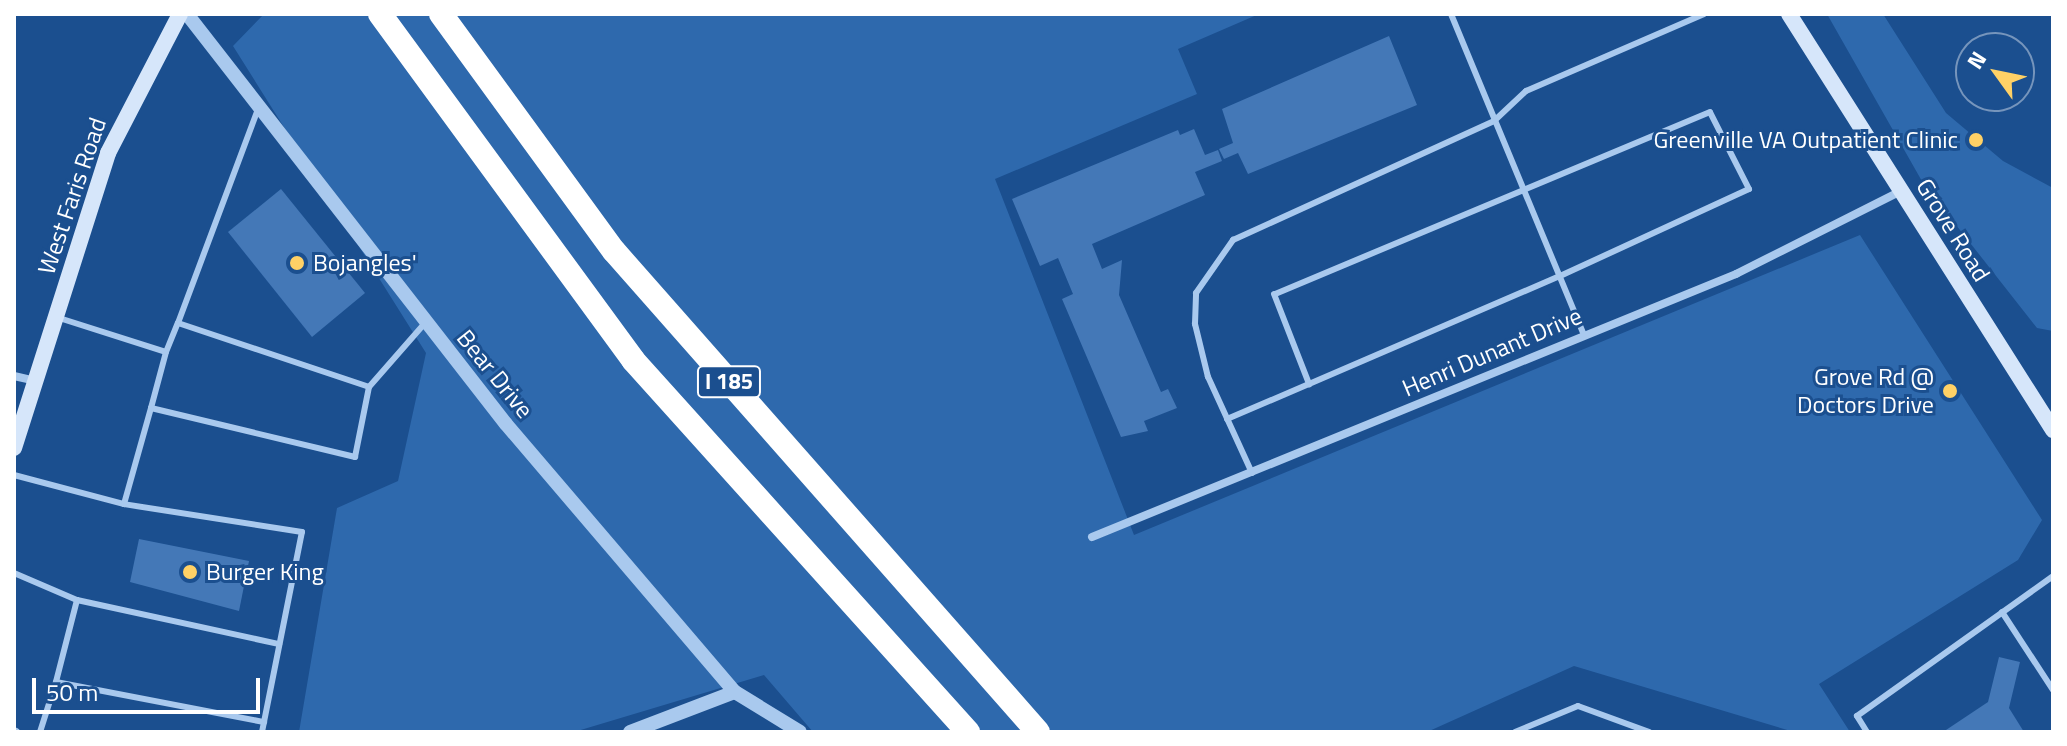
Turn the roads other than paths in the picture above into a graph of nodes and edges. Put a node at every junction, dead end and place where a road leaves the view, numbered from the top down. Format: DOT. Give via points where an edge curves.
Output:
graph roads {
  1 [pos="180,14"];
  2 [pos="187,14"];
  3 [pos="380,14"];
  4 [pos="441,14"];
  5 [pos="1451,14"];
  6 [pos="1704,14"];
  7 [pos="1789,14"];
  8 [pos="260,103"];
  9 [pos="1494,121"];
  10 [pos="1520,190"];
  11 [pos="1901,191"];
  12 [pos="1560,276"];
  13 [pos="56,317"];
  14 [pos="426,322"];
  15 [pos="178,323"];
  16 [pos="1584,335"];
  17 [pos="166,352"];
  18 [pos="14,376"];
  19 [pos="35,381"];
  20 [pos="1309,384"];
  21 [pos="369,387"];
  22 [pos="151,408"];
  23 [pos="2047,408"];
  24 [pos="1227,419"];
  25 [pos="2053,430"];
  26 [pos="14,448"];
  27 [pos="1253,474"];
  28 [pos="14,475"];
  29 [pos="124,504"];
  30 [pos="1092,537"];
  31 [pos="14,573"];
  32 [pos="2053,576"];
  33 [pos="77,600"];
  34 [pos="2002,612"];
  35 [pos="279,644"];
  36 [pos="56,682"];
  37 [pos="2053,690"];
  38 [pos="735,692"];
  39 [pos="264,722"];
  40 [pos="40,732"];
  41 [pos="262,732"];
  42 [pos="630,732"];
  43 [pos="800,732"];
  44 [pos="968,732"];
  45 [pos="1038,732"];
  46 [pos="1515,732"];
  47 [pos="1649,732"];
  48 [pos="1867,732"];
  1 -- 13 [label="main road, West Faris Road" via="108,153"];
  2 -- 8 [label="street, Bear Drive"];
  3 -- 44 [label="highway, I 185" via="633,360"];
  4 -- 45 [label="highway, I 185" via="614,251"];
  5 -- 9 [label="lane"];
  6 -- 9 [label="lane" via="1526,91"];
  7 -- 11 [label="main road, Grove Road"];
  8 -- 14 [label="street, Bear Drive"];
  8 -- 15 [label="lane"];
  9 -- 10 [label="lane"];
  9 -- 24 [label="lane" via="1233,240 1196,293 1195,324 1208,377"];
  10 -- 12 [label="lane"];
  10 -- 12 [label="lane" via="1710,112 1749,189"];
  10 -- 20 [label="lane" via="1274,294"];
  11 -- 16 [label="street, Henri Dunant Drive" via="1736,274"];
  11 -- 23 [label="main road, Grove Road"];
  12 -- 16 [label="lane"];
  12 -- 20 [label="lane"];
  13 -- 17 [label="lane"];
  13 -- 19 [label="main road, West Faris Road"];
  14 -- 21 [label="lane"];
  14 -- 38 [label="street, Bear Drive"];
  15 -- 17 [label="lane"];
  15 -- 21 [label="lane"];
  16 -- 27 [label="street, Henri Dunant Drive"];
  17 -- 22 [label="lane"];
  18 -- 19 [label="street"];
  19 -- 26 [label="main road, West Faris Road"];
  20 -- 24 [label="lane"];
  21 -- 22 [label="lane" via="355,457"];
  22 -- 29 [label="lane"];
  23 -- 25 [label="main road, Grove Road"];
  24 -- 27 [label="lane"];
  27 -- 30 [label="street, Henri Dunant Drive"];
  28 -- 29 [label="lane"];
  29 -- 35 [label="lane" via="302,532"];
  31 -- 33 [label="lane"];
  32 -- 34 [label="lane"];
  33 -- 35 [label="lane"];
  33 -- 36 [label="lane"];
  34 -- 37 [label="lane"];
  34 -- 48 [label="lane" via="1857,716"];
  35 -- 39 [label="lane"];
  36 -- 39 [label="lane"];
  36 -- 40 [label="lane"];
  38 -- 42 [label="street"];
  38 -- 43 [label="street, Bear Drive"];
  39 -- 41 [label="lane"];
  46 -- 47 [label="lane" via="1578,706"];
}
